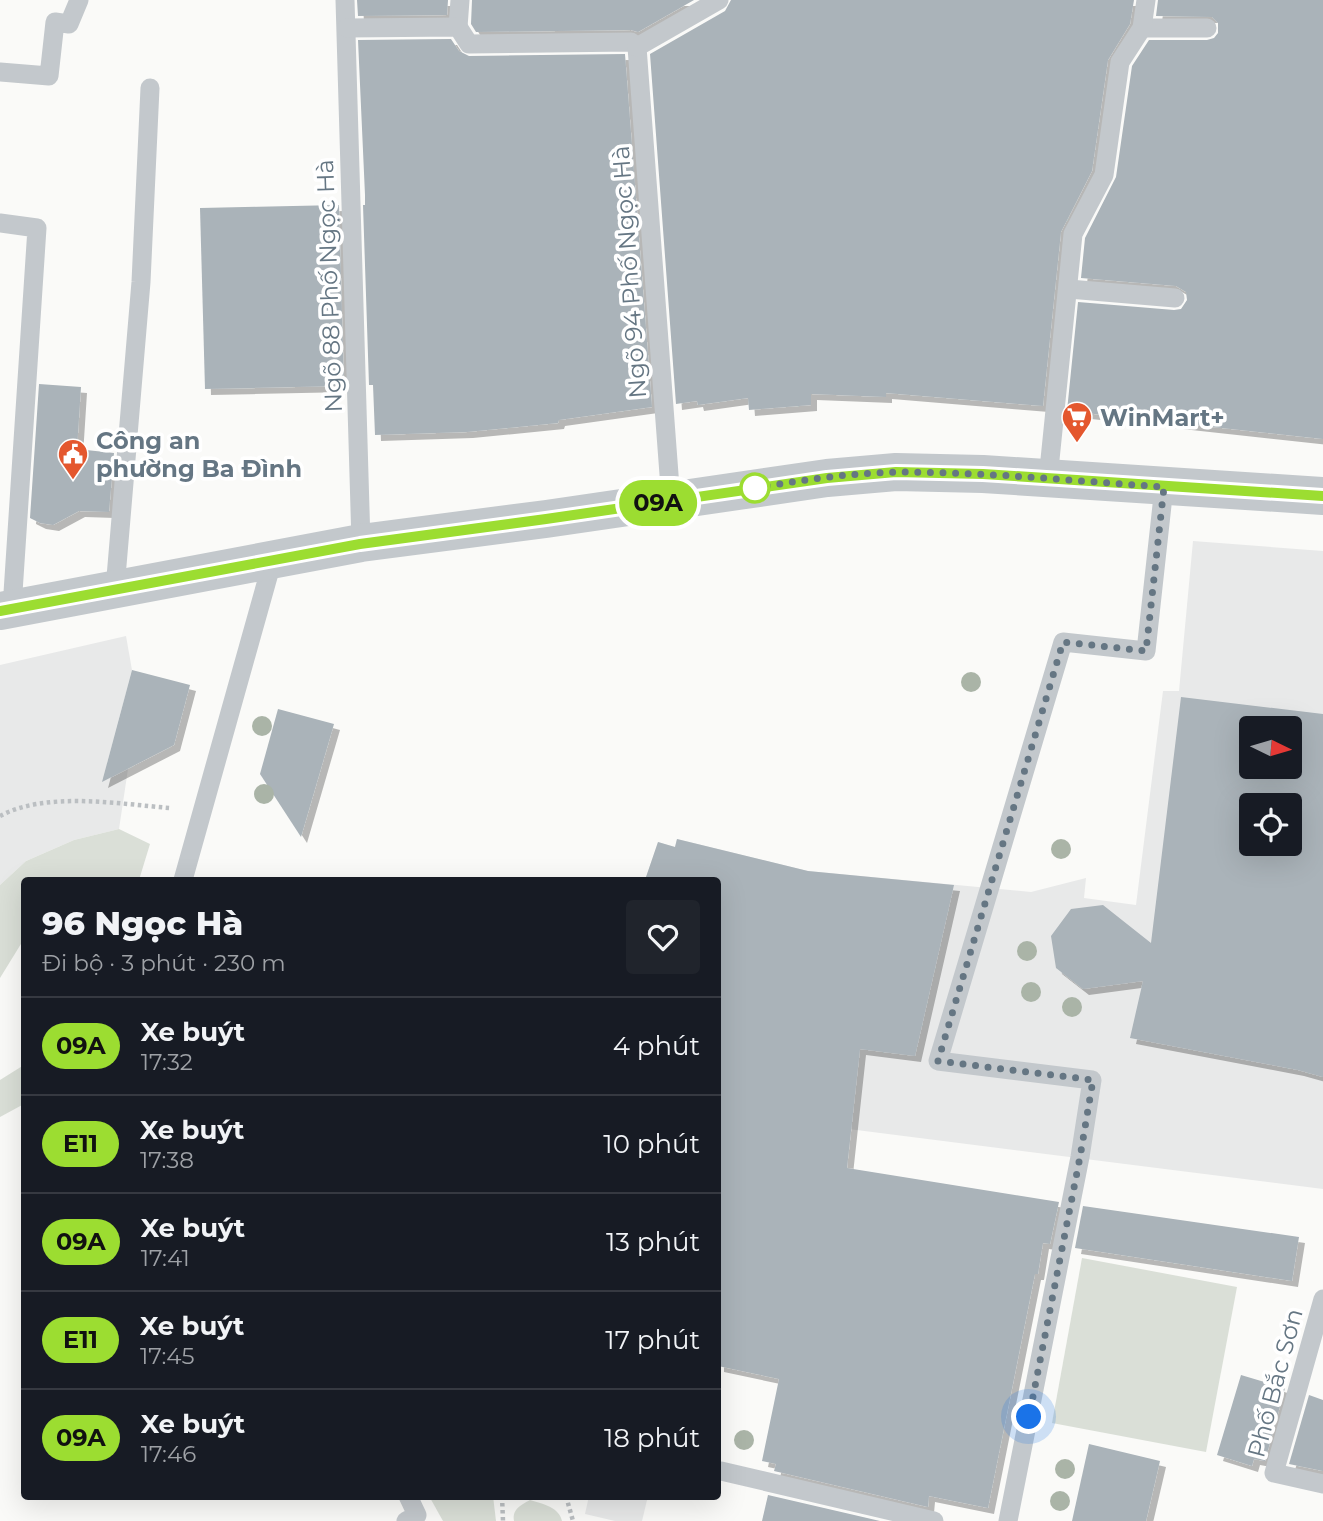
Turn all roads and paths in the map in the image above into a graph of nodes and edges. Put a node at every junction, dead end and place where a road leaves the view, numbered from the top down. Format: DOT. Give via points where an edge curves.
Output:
graph roads {
  1 [pos="79,0"];
  2 [pos="345,0"];
  3 [pos="460,0"];
  4 [pos="719,0"];
  5 [pos="1146,0"];
  6 [pos="458,27"];
  7 [pos="347,28"];
  8 [pos="1142,28"];
  9 [pos="1207,28"];
  10 [pos="634,45"];
  11 [pos="0,72"];
  12 [pos="150,88"];
  13 [pos="0,223"];
  14 [pos="1069,289"];
  15 [pos="1175,298"];
  16 [pos="1048,479"];
  17 [pos="1164,487"];
  18 [pos="1323,496"];
  19 [pos="671,501"];
  20 [pos="360,544"];
  21 [pos="273,559"];
  22 [pos="115,589"];
  23 [pos="6,609"];
  24 [pos="202,811"];
  25 [pos="0,816"];
  26 [pos="184,877"];
  27 [pos="1323,1299"];
  28 [pos="721,1471"];
  29 [pos="1323,1484"];
  30 [pos="410,1500"];
  31 [pos="502,1500"];
  32 [pos="567,1500"];
  33 [pos="406,1521"];
  34 [pos="503,1521"];
  35 [pos="573,1521"];
  36 [pos="934,1521"];
  37 [pos="1008,1521"];
  1 -- 11 [label="lane" via="69,23 55,22 49,76"];
  2 -- 7 [label="lane, Ngõ 88 Phố Ngọc Hà"];
  3 -- 6 [label="lane"];
  4 -- 10 [label="lane"];
  5 -- 8 [label="lane"];
  6 -- 7 [label="lane"];
  6 -- 10 [label="lane" via="469,44"];
  7 -- 20 [label="lane, Ngõ 88 Phố Ngọc Hà"];
  8 -- 9 [label="lane"];
  8 -- 14 [label="lane" via="1120,62 1104,175 1073,234"];
  10 -- 19 [label="lane, Ngõ 94 Phố Ngọc Hà"];
  12 -- 22 [label="lane" via="141,282"];
  13 -- 23 [label="lane" via="37,228"];
  14 -- 15 [label="lane"];
  14 -- 16 [label="lane"];
  16 -- 17 [label="street"];
  16 -- 19 [label="street" via="896,472"];
  17 -- 18 [label="street"];
  17 -- 37 [label="lane" via="1146,651 1063,642 938,1061 1093,1080"];
  19 -- 20 [label="street"];
  20 -- 21 [label="street"];
  21 -- 22 [label="street"];
  21 -- 24 [label="lane"];
  22 -- 23 [label="street"];
  24 -- 25 [label="path" via="80,800 15,808"];
  24 -- 26 [label="lane"];
  27 -- 29 [label="lane, Phố Bắc Sơn" via="1274,1474"];
  28 -- 36 [label="lane"];
  30 -- 33 [label="lane" via="417,1515"];
  31 -- 34 [label="path"];
  32 -- 35 [label="path"];
}
